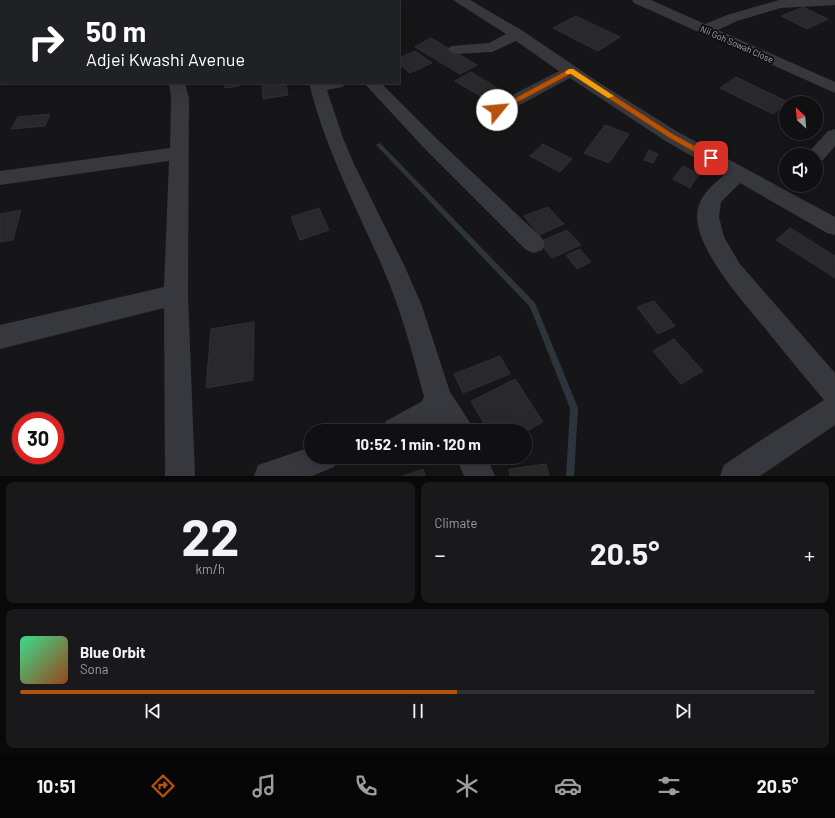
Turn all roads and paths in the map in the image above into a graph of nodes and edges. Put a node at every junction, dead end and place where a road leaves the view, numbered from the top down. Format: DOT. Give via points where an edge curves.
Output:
graph roads {
  1 [pos="460,0"];
  2 [pos="639,0"];
  3 [pos="835,1"];
  4 [pos="705,30"];
  5 [pos="518,34"];
  6 [pos="456,49"];
  7 [pos="571,71"];
  8 [pos="177,84"];
  9 [pos="324,84"];
  10 [pos="373,84"];
  11 [pos="835,88"];
  12 [pos="497,110"];
  13 [pos="835,134"];
  14 [pos="822,148"];
  15 [pos="180,153"];
  16 [pos="738,173"];
  17 [pos="0,178"];
  18 [pos="779,188"];
  19 [pos="787,192"];
  20 [pos="835,227"];
  21 [pos="534,244"];
  22 [pos="176,295"];
  23 [pos="0,337"];
  24 [pos="835,394"];
  25 [pos="438,398"];
  26 [pos="835,409"];
  27 [pos="409,424"];
  28 [pos="455,424"];
  29 [pos="304,464"];
  30 [pos="474,464"];
  31 [pos="180,476"];
  32 [pos="269,476"];
  33 [pos="480,476"];
  34 [pos="735,476"];
  1 -- 5 [label="street"];
  2 -- 4 [label="street, Nii Goh Sowah Close"];
  3 -- 4 [label="street" via="780,4 732,18"];
  4 -- 11 [label="street, Nii Goh Sowah Close"];
  5 -- 6 [label="street" via="492,46"];
  5 -- 7 [label="street"];
  7 -- 12 [label="street"];
  7 -- 16 [label="street" via="670,136"];
  8 -- 15 [label="street" via="180,98"];
  9 -- 25 [label="street" via="320,98 343,160 406,294"];
  10 -- 21 [label="street"];
  13 -- 14 [label="street"];
  15 -- 17 [label="street"];
  15 -- 22 [label="street"];
  16 -- 18 [label="street"];
  16 -- 24 [label="street" via="711,199 708,217 714,238 732,271"];
  19 -- 20 [label="street"];
  22 -- 23 [label="street"];
  22 -- 31 [label="street" via="180,378"];
  25 -- 27 [label="street" via="431,412"];
  25 -- 28 [label="street"];
  26 -- 34 [label="street"];
  29 -- 32 [label="street"];
  30 -- 33 [label="street"];
}
